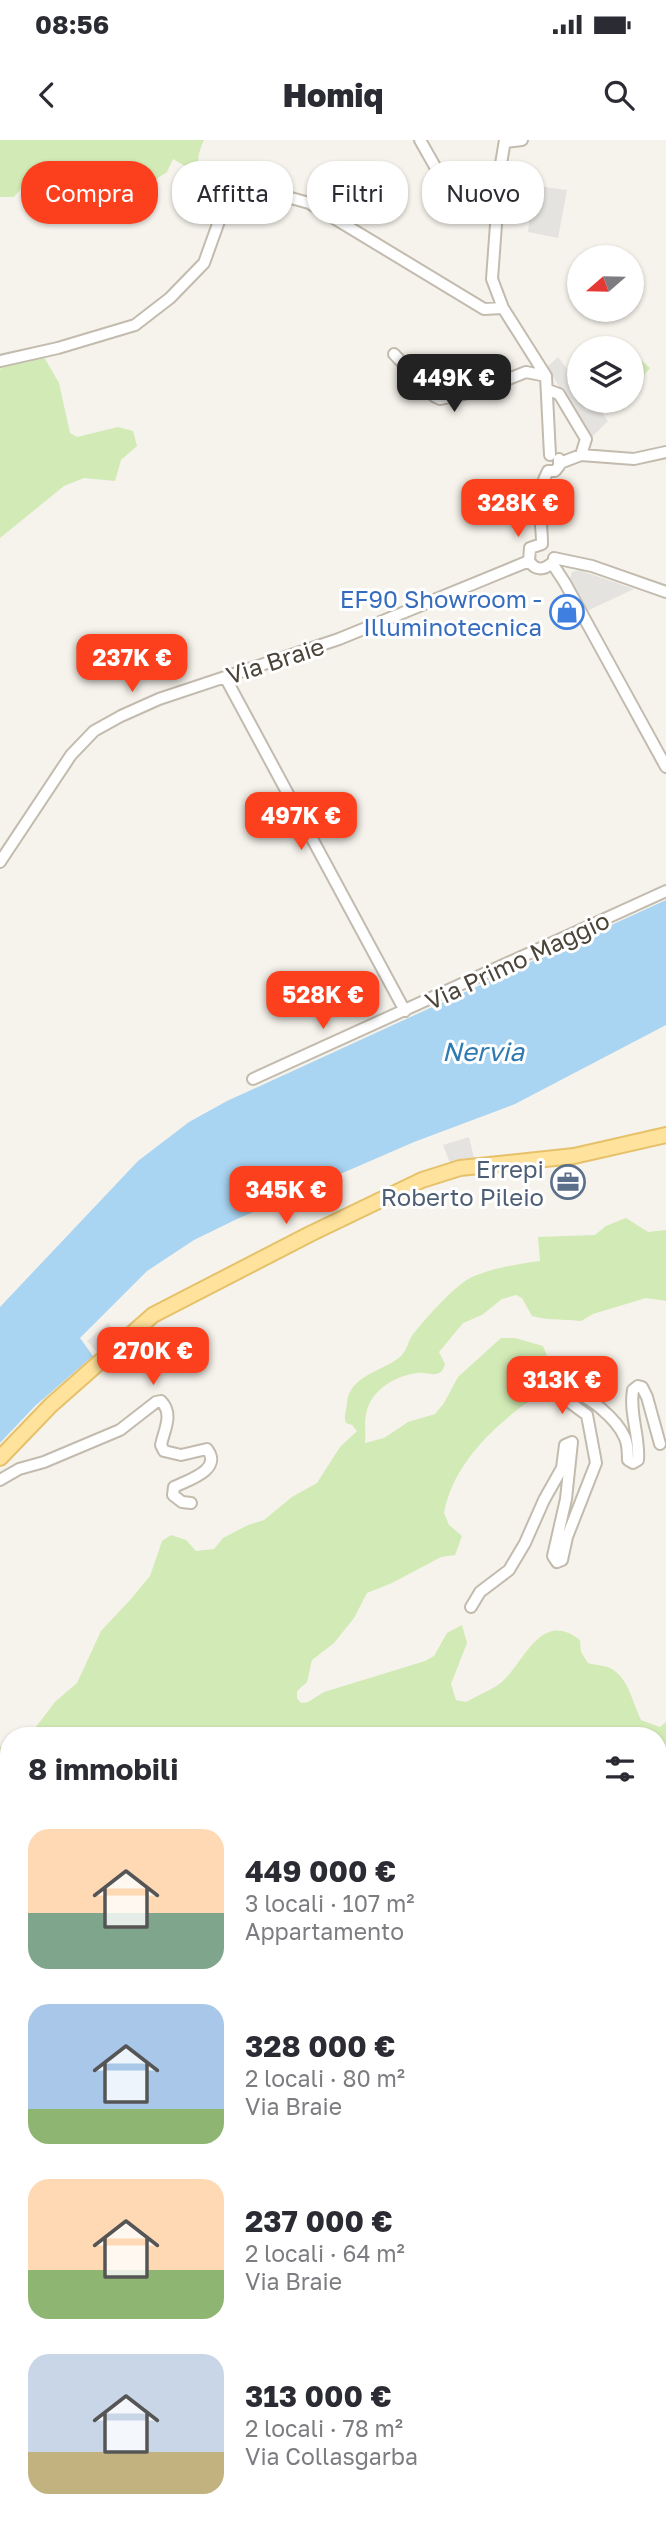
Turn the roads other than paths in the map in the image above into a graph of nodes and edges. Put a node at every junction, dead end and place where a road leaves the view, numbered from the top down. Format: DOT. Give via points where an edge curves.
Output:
graph roads {
  1 [pos="421,140"];
  2 [pos="522,140"];
  3 [pos="505,141"];
  4 [pos="432,161"];
  5 [pos="502,161"];
  6 [pos="495,224"];
  7 [pos="503,308"];
  8 [pos="394,354"];
  9 [pos="0,361"];
  10 [pos="546,376"];
  11 [pos="548,390"];
  12 [pos="666,452"];
  13 [pos="550,455"];
  14 [pos="581,455"];
  15 [pos="560,463"];
  16 [pos="548,471"];
  17 [pos="542,544"];
  18 [pos="553,560"];
  19 [pos="528,561"];
  20 [pos="666,592"];
  21 [pos="225,677"];
  22 [pos="666,766"];
  23 [pos="0,862"];
  24 [pos="666,891"];
  25 [pos="405,1011"];
  26 [pos="253,1079"];
  27 [pos="666,1135"];
  28 [pos="666,1435"];
  29 [pos="0,1458"];
  30 [pos="0,1479"];
  31 [pos="191,1503"];
  32 [pos="471,1607"];
  1 -- 4 [label="street"];
  2 -- 3 [label="street"];
  3 -- 5 [label="street"];
  6 -- 7 [label="street" via="492,279"];
  7 -- 9 [label="street" via="484,309 309,203 237,183 226,185 204,263 135,325"];
  7 -- 10 [label="street"];
  8 -- 10 [label="street" via="440,399 478,391 526,372"];
  10 -- 11 [label="street"];
  11 -- 13 [label="street"];
  11 -- 14 [label="street" via="559,394 586,439"];
  12 -- 14 [label="street" via="634,459"];
  13 -- 15 [label="street"];
  13 -- 16 [label="street" via="543,463"];
  14 -- 15 [label="street"];
  15 -- 16 [label="street" via="555,471"];
  16 -- 17 [label="street" via="538,497"];
  17 -- 18 [label="street" via="548,546"];
  17 -- 19 [label="street" via="530,548"];
  18 -- 19 [label="street" via="539,569"];
  18 -- 20 [label="street" via="592,566"];
  18 -- 22 [label="street"];
  19 -- 21 [label="street, Via Braie" via="339,639"];
  21 -- 23 [label="street, Via Braie" via="159,699 94,731 71,755"];
  21 -- 25 [label="street"];
  24 -- 25 [label="street, Via Primo Maggio"];
  25 -- 26 [label="street, Via Primo Maggio"];
  27 -- 29 [label="main road" via="574,1156 460,1168 422,1180 283,1247 153,1315 51,1405"];
  28 -- 32 [label="street" via="660,1444 647,1397 643,1388 636,1387 631,1403 639,1446 638,1460 631,1462 626,1439 616,1424 587,1397 567,1394 568,1401 587,1415 596,1463 562,1560 555,1561 553,1556 572,1442 565,1445 562,1468 526,1543 509,1570 480,1592"];
  30 -- 31 [label="street" via="120,1430 161,1401 167,1411 164,1451 181,1455 207,1449 212,1454 204,1472 174,1487 173,1495"];
}
